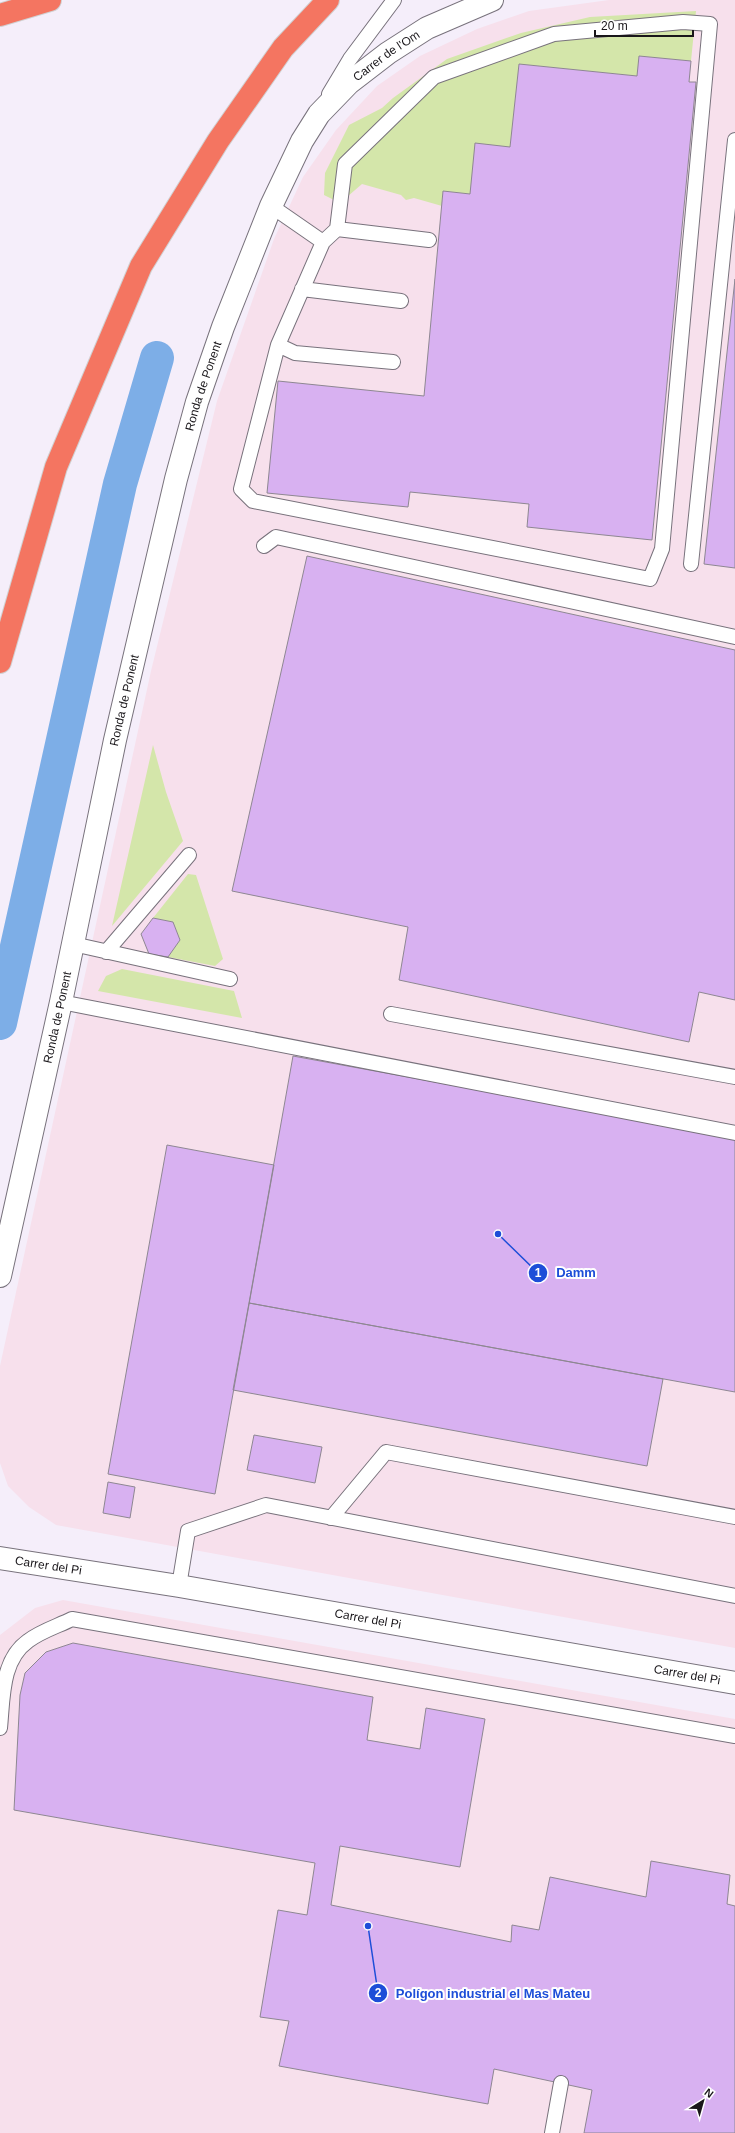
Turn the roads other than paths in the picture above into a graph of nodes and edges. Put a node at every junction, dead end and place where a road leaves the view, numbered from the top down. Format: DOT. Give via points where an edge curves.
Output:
graph roads {
  1 [pos="50,0"];
  2 [pos="328,0"];
  3 [pos="394,0"];
  4 [pos="492,0"];
  5 [pos="0,15"];
  6 [pos="735,140"];
  7 [pos="302,141"];
  8 [pos="271,206"];
  9 [pos="337,229"];
  10 [pos="429,240"];
  11 [pos="323,242"];
  12 [pos="302,289"];
  13 [pos="401,301"];
  14 [pos="278,346"];
  15 [pos="393,362"];
  16 [pos="264,546"];
  17 [pos="691,564"];
  18 [pos="735,637"];
  19 [pos="0,662"];
  20 [pos="189,855"];
  21 [pos="73,944"];
  22 [pos="106,952"];
  23 [pos="230,979"];
  24 [pos="61,1002"];
  25 [pos="391,1014"];
  26 [pos="735,1078"];
  27 [pos="735,1133"];
  28 [pos="0,1276"];
  29 [pos="735,1517"];
  30 [pos="331,1518"];
  31 [pos="0,1558"];
  32 [pos="179,1586"];
  33 [pos="735,1596"];
  34 [pos="735,1683"];
  35 [pos="0,1728"];
  36 [pos="735,1736"];
  37 [pos="561,2083"];
  38 [pos="552,2133"];
  1 -- 5 [label="highway"];
  2 -- 19 [label="highway" via="283,48 231,122 141,266 56,467"];
  3 -- 7 [label="lane" via="350,59"];
  4 -- 7 [label="street, Carrer de l'Om" via="427,28 388,53 319,114"];
  6 -- 17 [label="lane"];
  7 -- 8 [label="street, Ronda de Ponent"];
  8 -- 11 [label="lane"];
  8 -- 21 [label="street, Ronda de Ponent" via="223,327 197,402 176,479 115,740"];
  9 -- 10 [label="lane"];
  9 -- 11 [label="lane"];
  9 -- 14 [label="lane" via="345,164 434,77 554,34 683,22 710,24 662,549 650,579 252,501 241,488"];
  11 -- 12 [label="lane"];
  12 -- 13 [label="lane"];
  12 -- 14 [label="lane"];
  14 -- 15 [label="lane" via="295,353"];
  16 -- 18 [label="lane" via="276,537"];
  20 -- 22 [label="lane"];
  21 -- 22 [label="lane"];
  21 -- 24 [label="street, Ronda de Ponent"];
  22 -- 23 [label="lane"];
  24 -- 27 [label="lane"];
  24 -- 28 [label="street, Ronda de Ponent"];
  25 -- 26 [label="lane"];
  29 -- 30 [label="lane" via="386,1452"];
  30 -- 32 [label="lane" via="266,1505 188,1531"];
  30 -- 33 [label="lane"];
  31 -- 32 [label="street, Carrer del Pi"];
  32 -- 34 [label="street, Carrer del Pi"];
  35 -- 36 [label="lane" via="4,1679 17,1652 28,1641 72,1619"];
  37 -- 38 [label="lane"];
}
